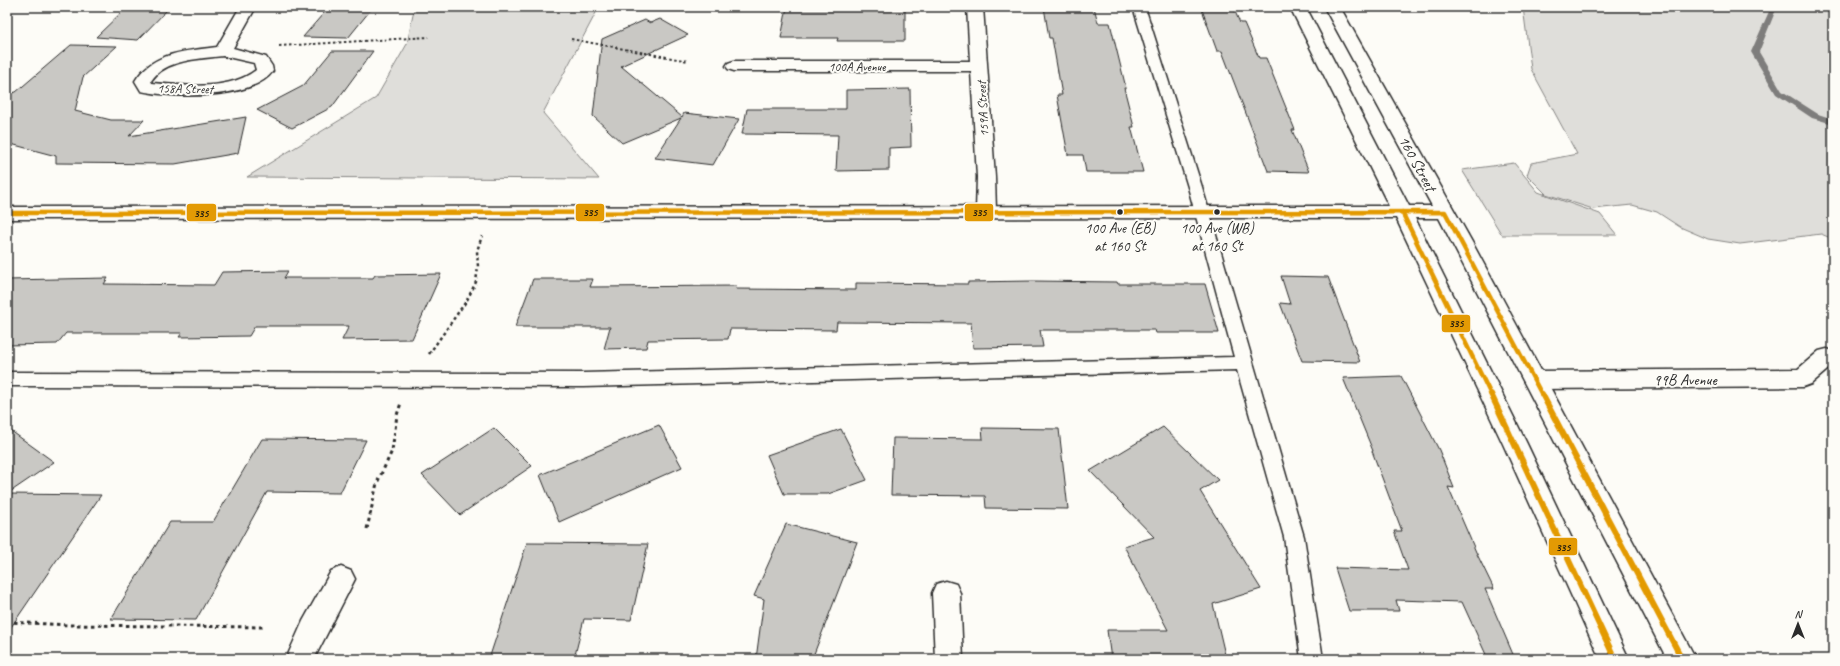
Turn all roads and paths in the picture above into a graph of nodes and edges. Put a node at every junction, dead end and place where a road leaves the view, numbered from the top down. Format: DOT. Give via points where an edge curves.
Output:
graph roads {
  1 [pos="248,7"];
  2 [pos="974,7"];
  3 [pos="1140,7"];
  4 [pos="1298,7"];
  5 [pos="1332,7"];
  6 [pos="428,37"];
  7 [pos="571,39"];
  8 [pos="273,46"];
  9 [pos="223,51"];
  10 [pos="688,61"];
  11 [pos="734,66"];
  12 [pos="979,66"];
  13 [pos="986,211"];
  14 [pos="1202,212"];
  15 [pos="1402,212"];
  16 [pos="1445,212"];
  17 [pos="7,213"];
  18 [pos="483,234"];
  19 [pos="1826,357"];
  20 [pos="425,360"];
  21 [pos="1244,363"];
  22 [pos="7,379"];
  23 [pos="1535,380"];
  24 [pos="402,401"];
  25 [pos="367,529"];
  26 [pos="341,579"];
  27 [pos="946,593"];
  28 [pos="7,622"];
  29 [pos="265,627"];
  30 [pos="300,659"];
  31 [pos="949,659"];
  32 [pos="1312,659"];
  33 [pos="1615,659"];
  34 [pos="1682,659"];
  1 -- 9 [label="main road"];
  2 -- 12 [label="main road, 159A Street"];
  3 -- 14 [label="lane"];
  4 -- 15 [label="main road"];
  5 -- 16 [label="main road, 160 Street"];
  6 -- 8 [label="path"];
  7 -- 10 [label="path"];
  9 -- 9 [label="main road, 158A Street" via="260,60 265,71 239,86 226,88 162,89 147,87 143,80 145,74 155,67 175,59"];
  11 -- 12 [label="main road, 100A Avenue"];
  12 -- 13 [label="main road, 159A Street"];
  13 -- 14 [label="main road"];
  13 -- 17 [label="main road"];
  14 -- 15 [label="main road"];
  14 -- 21 [label="lane"];
  15 -- 16 [label="main road"];
  15 -- 33 [label="main road" via="1515,444"];
  16 -- 23 [label="main road, 160 Street"];
  18 -- 20 [label="path" via="477,251 476,282 467,300"];
  19 -- 23 [label="main road, 99B Avenue" via="1803,378"];
  21 -- 22 [label="lane" via="583,380"];
  21 -- 32 [label="lane" via="1294,537"];
  23 -- 34 [label="main road, 160 Street"];
  24 -- 25 [label="path" via="397,415 392,451 377,483"];
  26 -- 30 [label="main road"];
  27 -- 31 [label="main road"];
  28 -- 29 [label="path"];
}
